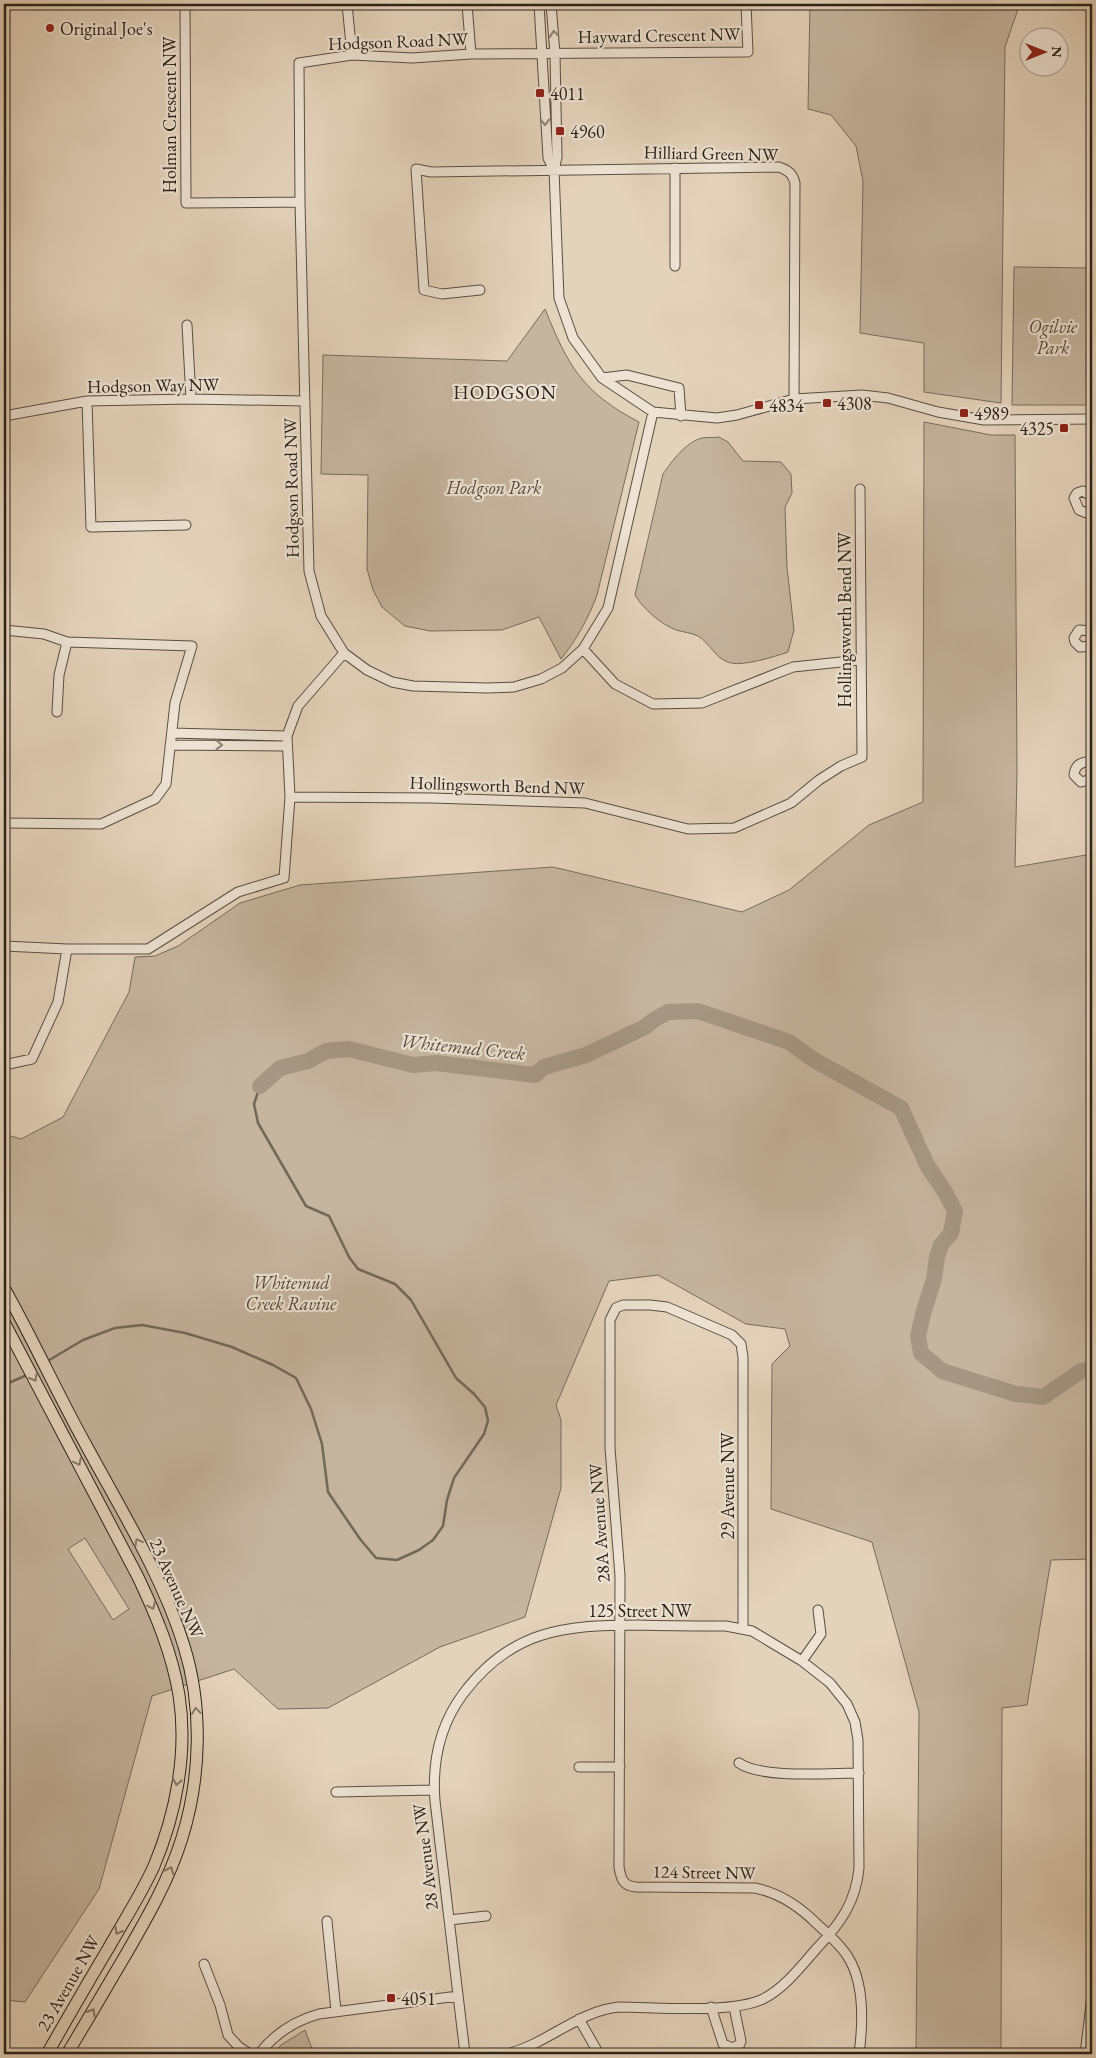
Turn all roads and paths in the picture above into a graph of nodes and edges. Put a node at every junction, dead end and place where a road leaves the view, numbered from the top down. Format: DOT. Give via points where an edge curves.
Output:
graph roads {
  1 [pos="185,4"];
  2 [pos="347,4"];
  3 [pos="466,4"];
  4 [pos="539,4"];
  5 [pos="551,4"];
  6 [pos="746,4"];
  7 [pos="471,54"];
  8 [pos="555,54"];
  9 [pos="352,55"];
  10 [pos="542,55"];
  11 [pos="675,168"];
  12 [pos="554,170"];
  13 [pos="300,202"];
  14 [pos="675,266"];
  15 [pos="480,290"];
  16 [pos="187,325"];
  17 [pos="602,378"];
  18 [pos="191,399"];
  19 [pos="794,399"];
  20 [pos="87,401"];
  21 [pos="305,401"];
  22 [pos="653,412"];
  23 [pos="4,416"];
  24 [pos="681,416"];
  25 [pos="1092,419"];
  26 [pos="860,489"];
  27 [pos="1092,497"];
  28 [pos="1092,515"];
  29 [pos="186,525"];
  30 [pos="4,630"];
  31 [pos="1092,631"];
  32 [pos="67,642"];
  33 [pos="1092,646"];
  34 [pos="583,649"];
  35 [pos="344,653"];
  36 [pos="860,660"];
  37 [pos="58,712"];
  38 [pos="172,733"];
  39 [pos="287,736"];
  40 [pos="170,745"];
  41 [pos="287,746"];
  42 [pos="1092,761"];
  43 [pos="1092,779"];
  44 [pos="290,797"];
  45 [pos="4,824"];
  46 [pos="4,946"];
  47 [pos="67,949"];
  48 [pos="4,1065"];
  49 [pos="4,1288"];
  50 [pos="4,1322"];
  51 [pos="741,1344"];
  52 [pos="818,1610"];
  53 [pos="620,1625"];
  54 [pos="743,1628"];
  55 [pos="802,1661"];
  56 [pos="446,1724"];
  57 [pos="739,1763"];
  58 [pos="579,1767"];
  59 [pos="620,1767"];
  60 [pos="859,1773"];
  61 [pos="434,1790"];
  62 [pos="336,1792"];
  63 [pos="624,1883"];
  64 [pos="486,1916"];
  65 [pos="449,1920"];
  66 [pos="327,1921"];
  67 [pos="829,1936"];
  68 [pos="204,1964"];
  69 [pos="458,1996"];
  70 [pos="1092,1996"];
  71 [pos="711,2007"];
  72 [pos="734,2007"];
  73 [pos="336,2011"];
  74 [pos="579,2020"];
  75 [pos="1092,2044"];
  76 [pos="46,2054"];
  77 [pos="68,2054"];
  78 [pos="250,2054"];
  79 [pos="259,2054"];
  80 [pos="465,2054"];
  81 [pos="507,2054"];
  82 [pos="598,2054"];
  83 [pos="859,2054"];
  84 [pos="1085,2054"];
  85 [pos="1089,2054"];
  1 -- 13 [label="street, Holman Crescent NW" via="186,203"];
  2 -- 9 [label="street"];
  3 -- 7 [label="street"];
  4 -- 10 [label="street"];
  8 -- 5 [label="street, one-way"];
  6 -- 8 [label="street, Hayward Crescent NW" via="748,52"];
  7 -- 9 [label="street, Hodgson Road NW" via="412,58"];
  7 -- 10 [label="street, Hodgson Road NW"];
  8 -- 10 [label="street, Hodgson Road NW"];
  8 -- 12 [label="street" via="557,157"];
  9 -- 13 [label="street, Hodgson Road NW" via="299,62"];
  10 -- 12 [label="street, one-way" via="548,158"];
  11 -- 12 [label="street, Hilliard Green NW"];
  11 -- 14 [label="street"];
  11 -- 19 [label="street, Hilliard Green NW" via="779,167 792,176 795,183"];
  12 -- 15 [label="street, Hilliard Green NW" via="416,170 424,290 442,294"];
  12 -- 17 [label="street" via="558,298 573,338"];
  13 -- 21 [label="street, Hodgson Road NW"];
  16 -- 18 [label="street"];
  17 -- 22 [label="street"];
  17 -- 24 [label="street" via="627,375 679,388"];
  18 -- 20 [label="street, Hodgson Way NW"];
  18 -- 21 [label="street, Hodgson Way NW"];
  19 -- 24 [label="street" via="737,415 716,418"];
  19 -- 25 [label="street" via="875,396 984,420"];
  20 -- 23 [label="street, Hodgson Way NW"];
  20 -- 29 [label="street" via="92,528"];
  21 -- 35 [label="street, Hodgson Road NW" via="309,571 321,616"];
  22 -- 24 [label="street"];
  22 -- 34 [label="street, Hodgson Road NW" via="608,608"];
  26 -- 36 [label="street, Hollingsworth Bend NW"];
  27 -- 28 [label="street" via="1083,491 1074,498 1079,510"];
  30 -- 32 [label="street" via="44,634"];
  31 -- 33 [label="street" via="1079,630 1074,638 1080,647"];
  32 -- 37 [label="street" via="59,675"];
  32 -- 38 [label="street" via="192,646 176,703"];
  34 -- 35 [label="street, Hodgson Road NW" via="562,668 541,679 514,687 488,688 430,687 392,682 367,670"];
  34 -- 36 [label="street" via="615,684 652,704 702,703 793,667"];
  35 -- 39 [label="street" via="298,706"];
  36 -- 44 [label="street, Hollingsworth Bend NW" via="862,757 819,780 791,803 734,828 688,829 585,803"];
  38 -- 39 [label="street"];
  38 -- 40 [label="street"];
  39 -- 41 [label="street"];
  40 -- 41 [label="street, one-way"];
  40 -- 45 [label="street" via="166,784 155,799 101,824"];
  41 -- 44 [label="street"];
  42 -- 43 [label="street" via="1076,767 1074,775 1081,782"];
  44 -- 47 [label="street" via="284,878 238,892 148,949"];
  46 -- 47 [label="street"];
  47 -- 48 [label="street" via="58,1002 32,1059"];
  77 -- 49 [label="main road, 23 Avenue NW, one-way" via="153,1907 182,1839 194,1780 198,1728 185,1647 153,1569"];
  50 -- 76 [label="main road, 23 Avenue NW, one-way" via="138,1577 169,1651 179,1695 181,1745 166,1833 136,1900"];
  51 -- 53 [label="street, 28A Avenue NW" via="732,1336 667,1307 626,1304 616,1308 610,1320 610,1448 620,1566"];
  51 -- 54 [label="street, 29 Avenue NW" via="744,1357"];
  52 -- 55 [label="street" via="821,1634"];
  53 -- 54 [label="street, 125 Street NW"];
  53 -- 56 [label="street, 125 Street NW" via="557,1630 511,1648 479,1674 461,1696"];
  53 -- 59 [label="street, 28A Avenue NW"];
  54 -- 55 [label="street, 125 Street NW"];
  55 -- 60 [label="street, 125 Street NW" via="830,1683 848,1704 857,1732"];
  56 -- 61 [label="street, 28 Avenue NW" via="436,1757"];
  57 -- 60 [label="street" via="747,1768 773,1772"];
  58 -- 59 [label="street"];
  59 -- 63 [label="street, 28A Avenue NW" via="619,1867"];
  60 -- 67 [label="street" via="858,1882 847,1913"];
  61 -- 62 [label="street, 28 Avenue NW"];
  61 -- 65 [label="street, 28 Avenue NW"];
  63 -- 67 [label="street, 124 Street NW" via="636,1887 763,1889 796,1905"];
  64 -- 65 [label="street, 28 Avenue NW"];
  65 -- 69 [label="street, 28 Avenue NW"];
  66 -- 73 [label="street"];
  67 -- 72 [label="street" via="772,1993"];
  67 -- 83 [label="street, 124 Street NW" via="848,1957 857,1979 861,2002"];
  68 -- 78 [label="street" via="228,2035"];
  69 -- 73 [label="street"];
  69 -- 80 [label="street, 28 Avenue NW"];
  70 -- 84 [label="street"];
  71 -- 72 [label="street"];
  71 -- 72 [label="street" via="723,2044 733,2048 741,2041"];
  71 -- 74 [label="street" via="609,2008"];
  73 -- 79 [label="street" via="293,2023 274,2036"];
  74 -- 81 [label="street" via="532,2045"];
  74 -- 82 [label="street"];
  75 -- 85 [label="street"];
}
